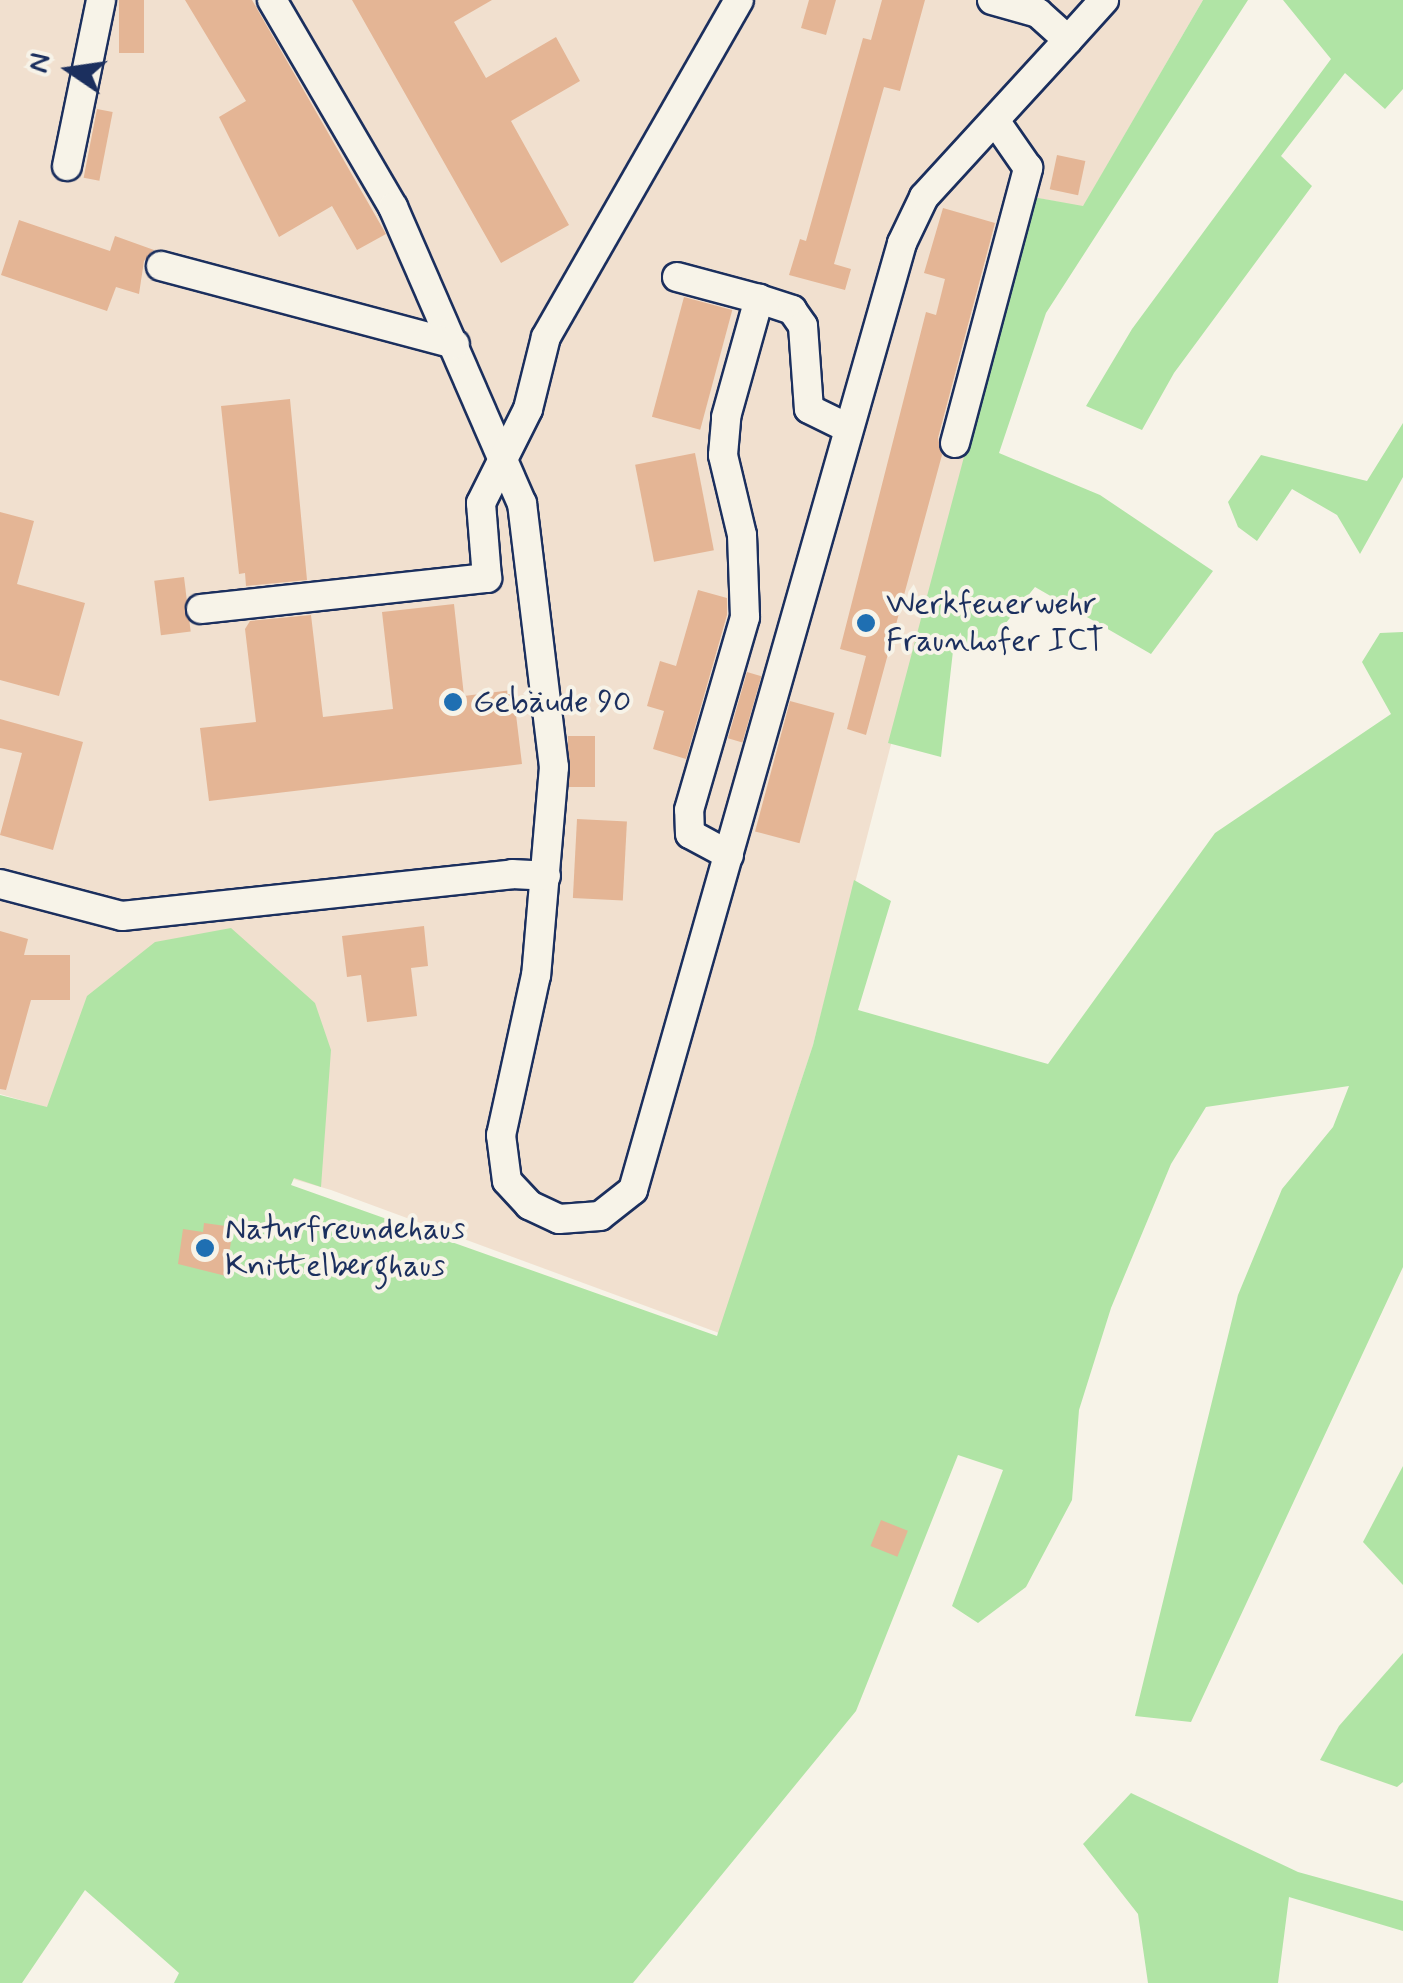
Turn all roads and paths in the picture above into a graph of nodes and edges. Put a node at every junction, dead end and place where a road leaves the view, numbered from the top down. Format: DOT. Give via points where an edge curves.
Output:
graph roads {
  1 [pos="101,0"];
  2 [pos="272,0"];
  3 [pos="738,0"];
  4 [pos="992,0"];
  5 [pos="1104,0"];
  6 [pos="1068,40"];
  7 [pos="996,122"];
  8 [pos="67,166"];
  9 [pos="161,266"];
  10 [pos="677,277"];
  11 [pos="759,299"];
  12 [pos="455,344"];
  13 [pos="848,428"];
  14 [pos="955,443"];
  15 [pos="507,457"];
  16 [pos="200,609"];
  17 [pos="730,855"];
  18 [pos="546,876"];
  19 [pos="0,884"];
  1 -- 8 [label="street"];
  2 -- 12 [label="street" via="393,207"];
  3 -- 15 [label="street" via="574,279 546,337 528,410"];
  4 -- 6 [label="street" via="1038,13"];
  5 -- 6 [label="street"];
  6 -- 7 [label="street"];
  7 -- 13 [label="street" via="924,197 902,243"];
  7 -- 14 [label="street" via="1028,168"];
  9 -- 12 [label="street"];
  10 -- 11 [label="street"];
  11 -- 13 [label="street" via="792,310 803,326 810,409"];
  11 -- 17 [label="street" via="726,417 723,455 742,535 745,617 689,810 690,834"];
  12 -- 15 [label="street"];
  13 -- 17 [label="street"];
  15 -- 16 [label="street" via="481,502 488,578"];
  15 -- 18 [label="street" via="522,503 554,767"];
  17 -- 18 [label="street" via="633,1190 600,1216 559,1219 529,1206 507,1181 501,1134 536,975"];
  18 -- 19 [label="street" via="512,874 122,916"];
}
